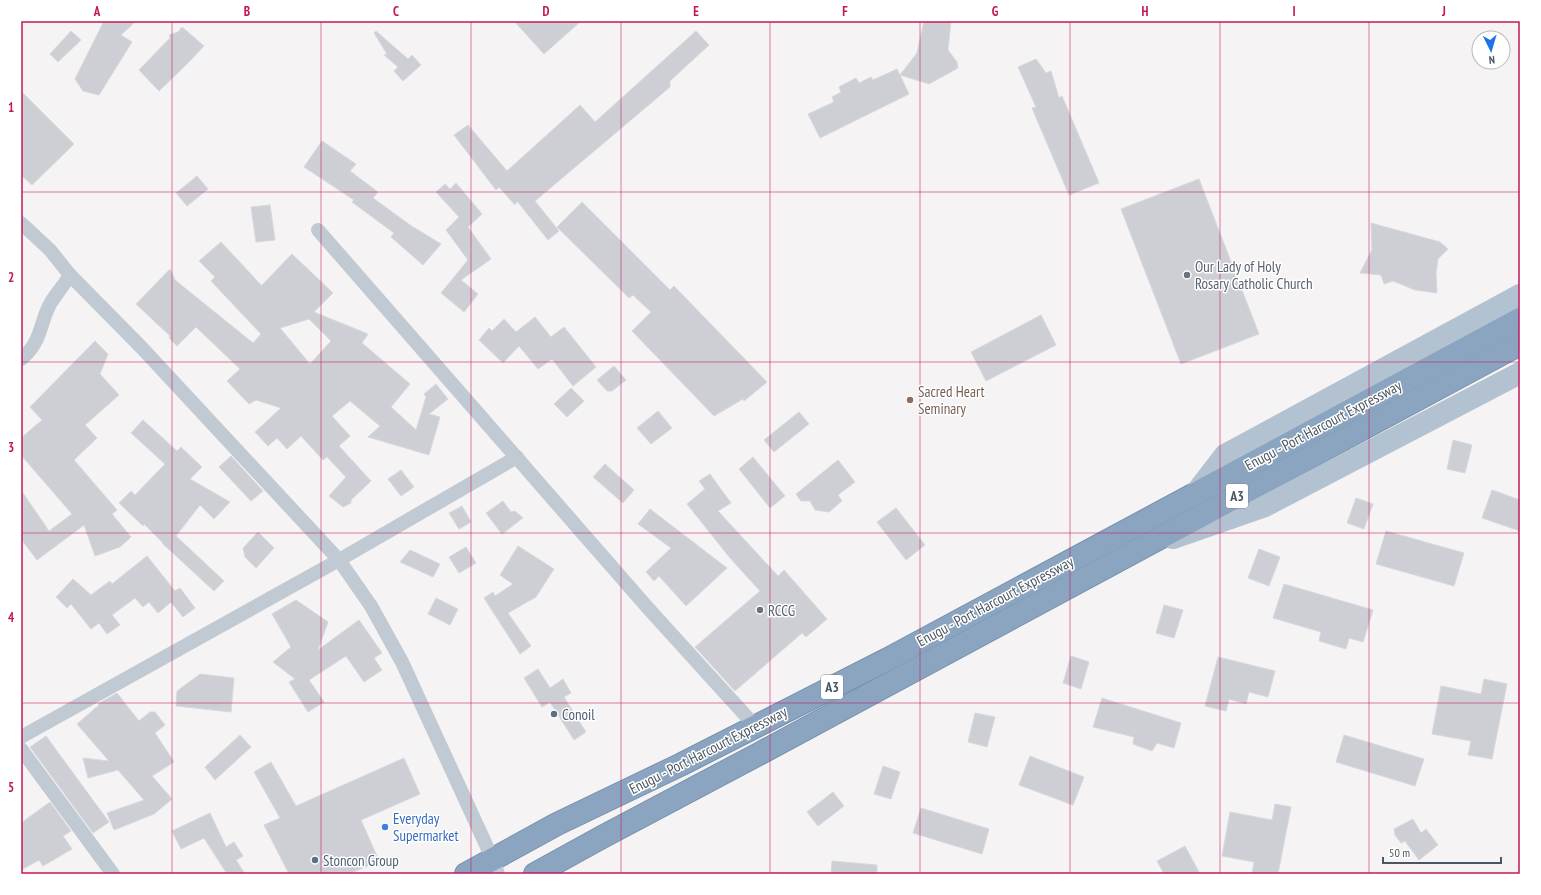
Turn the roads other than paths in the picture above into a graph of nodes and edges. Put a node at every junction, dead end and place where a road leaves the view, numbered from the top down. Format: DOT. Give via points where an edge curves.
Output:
graph roads {
  1 [pos="21,223"];
  2 [pos="318,230"];
  3 [pos="70,275"];
  4 [pos="1520,295"];
  5 [pos="1520,319"];
  6 [pos="1520,344"];
  7 [pos="21,359"];
  8 [pos="1520,373"];
  9 [pos="517,457"];
  10 [pos="1195,494"];
  11 [pos="1128,554"];
  12 [pos="339,560"];
  13 [pos="756,727"];
  14 [pos="21,737"];
  15 [pos="21,749"];
  16 [pos="496,867"];
  17 [pos="113,874"];
  18 [pos="466,874"];
  19 [pos="535,874"];
  1 -- 3 [label="street" via="50,250"];
  2 -- 9 [label="street"];
  3 -- 7 [label="street" via="50,304 38,339"];
  3 -- 12 [label="street" via="142,348"];
  4 -- 10 [label="main road" via="1226,455"];
  5 -- 10 [label="highway, Enugu - Port Harcourt Expressway / A3"];
  6 -- 11 [label="highway, Enugu - Port Harcourt Expressway / A3"];
  8 -- 11 [label="main road" via="1265,506"];
  9 -- 12 [label="street"];
  9 -- 13 [label="street" via="647,607"];
  10 -- 13 [label="highway, Enugu - Port Harcourt Expressway / A3"];
  11 -- 19 [label="highway, Enugu - Port Harcourt Expressway / A3"];
  12 -- 14 [label="street"];
  12 -- 16 [label="street" via="371,606 402,662"];
  13 -- 16 [label="highway, Enugu - Port Harcourt Expressway / A3" via="557,824"];
  15 -- 17 [label="street"];
  16 -- 18 [label="highway, Enugu - Port Harcourt Expressway / A3"];
}
